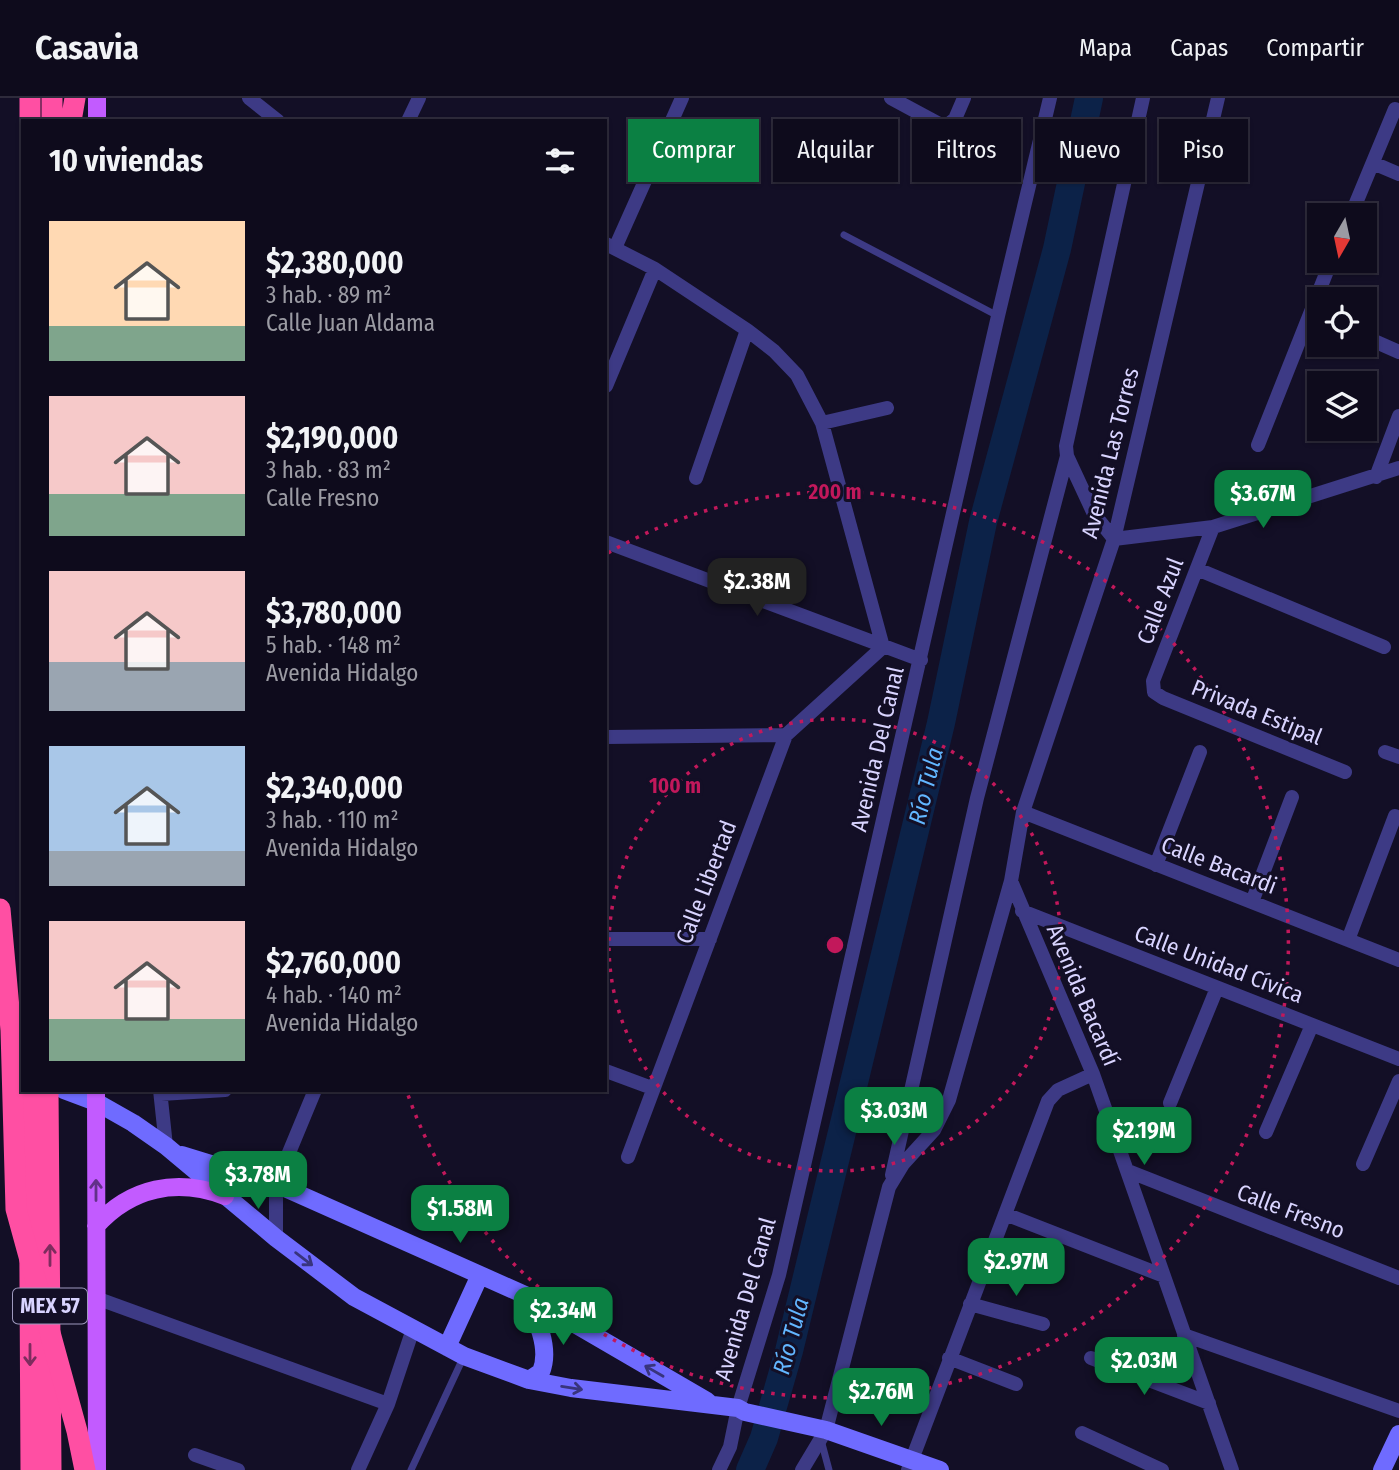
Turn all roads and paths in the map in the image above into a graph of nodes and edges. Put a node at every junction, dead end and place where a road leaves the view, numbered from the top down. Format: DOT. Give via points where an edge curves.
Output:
graph roads {
  1 [pos="30,98"];
  2 [pos="52,98"];
  3 [pos="75,98"];
  4 [pos="97,98"];
  5 [pos="249,98"];
  6 [pos="419,98"];
  7 [pos="681,98"];
  8 [pos="891,98"];
  9 [pos="964,98"];
  10 [pos="1050,98"];
  11 [pos="1143,98"];
  12 [pos="1218,98"];
  13 [pos="1395,109"];
  14 [pos="30,119"];
  15 [pos="52,119"];
  16 [pos="71,119"];
  17 [pos="97,119"];
  18 [pos="275,119"];
  19 [pos="409,119"];
  20 [pos="1373,163"];
  21 [pos="1399,174"];
  22 [pos="1356,203"];
  23 [pos="844,235"];
  24 [pos="610,246"];
  25 [pos="654,269"];
  26 [pos="998,316"];
  27 [pos="747,330"];
  28 [pos="1307,332"];
  29 [pos="1377,342"];
  30 [pos="1399,352"];
  31 [pos="607,384"];
  32 [pos="887,408"];
  33 [pos="1399,416"];
  34 [pos="822,423"];
  35 [pos="1258,445"];
  36 [pos="1067,456"];
  37 [pos="1399,468"];
  38 [pos="1376,477"];
  39 [pos="696,478"];
  40 [pos="1213,527"];
  41 [pos="1114,539"];
  42 [pos="607,542"];
  43 [pos="1196,569"];
  44 [pos="883,647"];
  45 [pos="1384,647"];
  46 [pos="921,660"];
  47 [pos="1154,692"];
  48 [pos="786,734"];
  49 [pos="607,737"];
  50 [pos="1199,752"];
  51 [pos="1345,772"];
  52 [pos="1292,797"];
  53 [pos="1023,812"];
  54 [pos="1395,816"];
  55 [pos="1156,865"];
  56 [pos="1011,881"];
  57 [pos="1252,902"];
  58 [pos="0,909"];
  59 [pos="1022,911"];
  60 [pos="607,939"];
  61 [pos="710,939"];
  62 [pos="1348,940"];
  63 [pos="1399,960"];
  64 [pos="1217,988"];
  65 [pos="1312,1025"];
  66 [pos="1399,1059"];
  67 [pos="0,1066"];
  68 [pos="607,1071"];
  69 [pos="21,1074"];
  70 [pos="1093,1074"];
  71 [pos="1399,1081"];
  72 [pos="652,1088"];
  73 [pos="29,1092"];
  74 [pos="48,1092"];
  75 [pos="75,1092"];
  76 [pos="160,1092"];
  77 [pos="314,1092"];
  78 [pos="96,1096"];
  79 [pos="1170,1103"];
  80 [pos="1266,1132"];
  81 [pos="39,1141"];
  82 [pos="171,1150"];
  83 [pos="628,1157"];
  84 [pos="1363,1164"];
  85 [pos="1128,1171"];
  86 [pos="276,1184"];
  87 [pos="889,1187"];
  88 [pos="225,1196"];
  89 [pos="1005,1214"];
  90 [pos="96,1226"];
  91 [pos="276,1238"];
  92 [pos="480,1275"];
  93 [pos="1164,1276"];
  94 [pos="1399,1278"];
  95 [pos="525,1295"];
  96 [pos="96,1298"];
  97 [pos="970,1304"];
  98 [pos="1044,1324"];
  99 [pos="413,1329"];
  100 [pos="1184,1335"];
  101 [pos="447,1347"];
  102 [pos="464,1356"];
  103 [pos="949,1358"];
  104 [pos="1091,1358"];
  105 [pos="529,1380"];
  106 [pos="1016,1384"];
  107 [pos="1209,1402"];
  108 [pos="388,1404"];
  109 [pos="713,1405"];
  110 [pos="742,1410"];
  111 [pos="1399,1412"];
  112 [pos="97,1430"];
  113 [pos="818,1432"];
  114 [pos="1082,1433"];
  115 [pos="1399,1434"];
  116 [pos="195,1455"];
  117 [pos="910,1464"];
  118 [pos="30,1470"];
  119 [pos="51,1470"];
  120 [pos="87,1470"];
  121 [pos="97,1470"];
  122 [pos="238,1470"];
  123 [pos="358,1470"];
  124 [pos="411,1470"];
  125 [pos="719,1470"];
  126 [pos="802,1470"];
  127 [pos="829,1470"];
  128 [pos="940,1470"];
  129 [pos="1162,1470"];
  130 [pos="1232,1470"];
  131 [pos="1382,1470"];
  1 -- 14 [label="highway"];
  2 -- 15 [label="highway"];
  3 -- 16 [label="highway"];
  4 -- 17 [label="main road"];
  5 -- 18 [label="street"];
  6 -- 19 [label="street"];
  7 -- 24 [label="street"];
  8 -- 9 [label="street" via="941,125 955,119"];
  10 -- 26 [label="street, Avenida Del Canal"];
  11 -- 36 [label="street" via="1067,432"];
  12 -- 41 [label="street, Avenida Las Torres"];
  13 -- 20 [label="street"];
  20 -- 21 [label="street"];
  20 -- 22 [label="street"];
  23 -- 26 [label="lane"];
  24 -- 25 [label="street"];
  25 -- 27 [label="street"];
  25 -- 31 [label="street"];
  26 -- 46 [label="street, Avenida Del Canal"];
  27 -- 34 [label="street" via="797,375"];
  27 -- 39 [label="street"];
  28 -- 35 [label="street"];
  29 -- 30 [label="street"];
  32 -- 34 [label="street"];
  33 -- 38 [label="street"];
  34 -- 44 [label="street"];
  36 -- 41 [label="street" via="1094,514"];
  36 -- 87 [label="street" via="977,797"];
  37 -- 38 [label="street"];
  38 -- 40 [label="street"];
  40 -- 41 [label="street"];
  40 -- 43 [label="street, Calle Azul"];
  41 -- 53 [label="street, Avenida Las Torres"];
  42 -- 44 [label="street"];
  43 -- 45 [label="street"];
  43 -- 47 [label="street, Calle Azul" via="1153,681"];
  44 -- 46 [label="street"];
  44 -- 48 [label="street, Calle Libertad"];
  46 -- 110 [label="street, Avenida Del Canal" via="779,1275"];
  47 -- 51 [label="street, Privada Estipal"];
  48 -- 49 [label="street"];
  48 -- 61 [label="street, Calle Libertad"];
  50 -- 55 [label="street"];
  52 -- 57 [label="street"];
  53 -- 55 [label="street, Calle Bacardi"];
  53 -- 56 [label="street"];
  54 -- 62 [label="street"];
  55 -- 57 [label="street, Calle Bacardi"];
  56 -- 59 [label="street, Avenida Bacardí"];
  56 -- 87 [label="street" via="949,1100 934,1130"];
  57 -- 62 [label="street, Calle Bacardi"];
  58 -- 120 [label="highway, bridge" via="10,1030 16,1209"];
  59 -- 64 [label="street, Calle Unidad Cívica"];
  59 -- 70 [label="street, Avenida Bacardí"];
  60 -- 61 [label="street"];
  61 -- 72 [label="street, Calle Libertad"];
  62 -- 63 [label="street, Calle Bacardi"];
  64 -- 65 [label="street, Calle Unidad Cívica"];
  64 -- 79 [label="street"];
  65 -- 66 [label="street, Calle Unidad Cívica"];
  65 -- 80 [label="street"];
  67 -- 69 [label="main road"];
  68 -- 72 [label="street"];
  70 -- 85 [label="street, Avenida Bacardí"];
  70 -- 89 [label="street" via="1058,1090 1048,1101"];
  71 -- 84 [label="street"];
  72 -- 83 [label="street, Calle Libertad"];
  73 -- 81 [label="highway, MEX 57"];
  74 -- 81 [label="highway, MEX 57"];
  75 -- 78 [label="main road"];
  76 -- 82 [label="street"];
  77 -- 86 [label="street"];
  78 -- 82 [label="main road"];
  90 -- 78 [label="main road, one-way"];
  81 -- 118 [label="highway, MEX 57, one-way"];
  119 -- 81 [label="highway, MEX 57, one-way"];
  82 -- 86 [label="main road"];
  82 -- 88 [label="main road"];
  85 -- 93 [label="street, Avenida Bacardí"];
  85 -- 94 [label="street, Calle Fresno"];
  86 -- 91 [label="street"];
  86 -- 92 [label="main road"];
  87 -- 113 [label="street"];
  88 -- 90 [label="main road" via="197,1187 153,1189 127,1199"];
  88 -- 91 [label="main road"];
  89 -- 93 [label="street"];
  89 -- 97 [label="street"];
  90 -- 96 [label="main road"];
  91 -- 99 [label="main road, one-way" via="354,1297"];
  92 -- 95 [label="main road"];
  92 -- 101 [label="main road"];
  93 -- 100 [label="street, Avenida Bacardí"];
  95 -- 105 [label="main road" via="538,1324 544,1359 541,1372"];
  109 -- 95 [label="main road, one-way"];
  96 -- 108 [label="street"];
  96 -- 112 [label="main road"];
  97 -- 98 [label="street"];
  97 -- 103 [label="street"];
  99 -- 101 [label="main road"];
  99 -- 108 [label="street"];
  100 -- 107 [label="street, Avenida Bacardí"];
  100 -- 111 [label="street"];
  101 -- 102 [label="main road"];
  102 -- 105 [label="main road"];
  102 -- 124 [label="lane"];
  103 -- 106 [label="street"];
  103 -- 117 [label="street"];
  104 -- 107 [label="street"];
  105 -- 109 [label="main road, one-way"];
  107 -- 130 [label="street, Avenida Bacardí"];
  108 -- 123 [label="street"];
  109 -- 110 [label="main road"];
  110 -- 113 [label="main road"];
  110 -- 125 [label="street, Avenida Del Canal"];
  112 -- 120 [label="main road"];
  112 -- 121 [label="main road"];
  113 -- 117 [label="main road"];
  113 -- 126 [label="street"];
  113 -- 127 [label="lane"];
  114 -- 129 [label="street"];
  115 -- 131 [label="main road"];
  116 -- 122 [label="street"];
  117 -- 128 [label="main road"];
}
